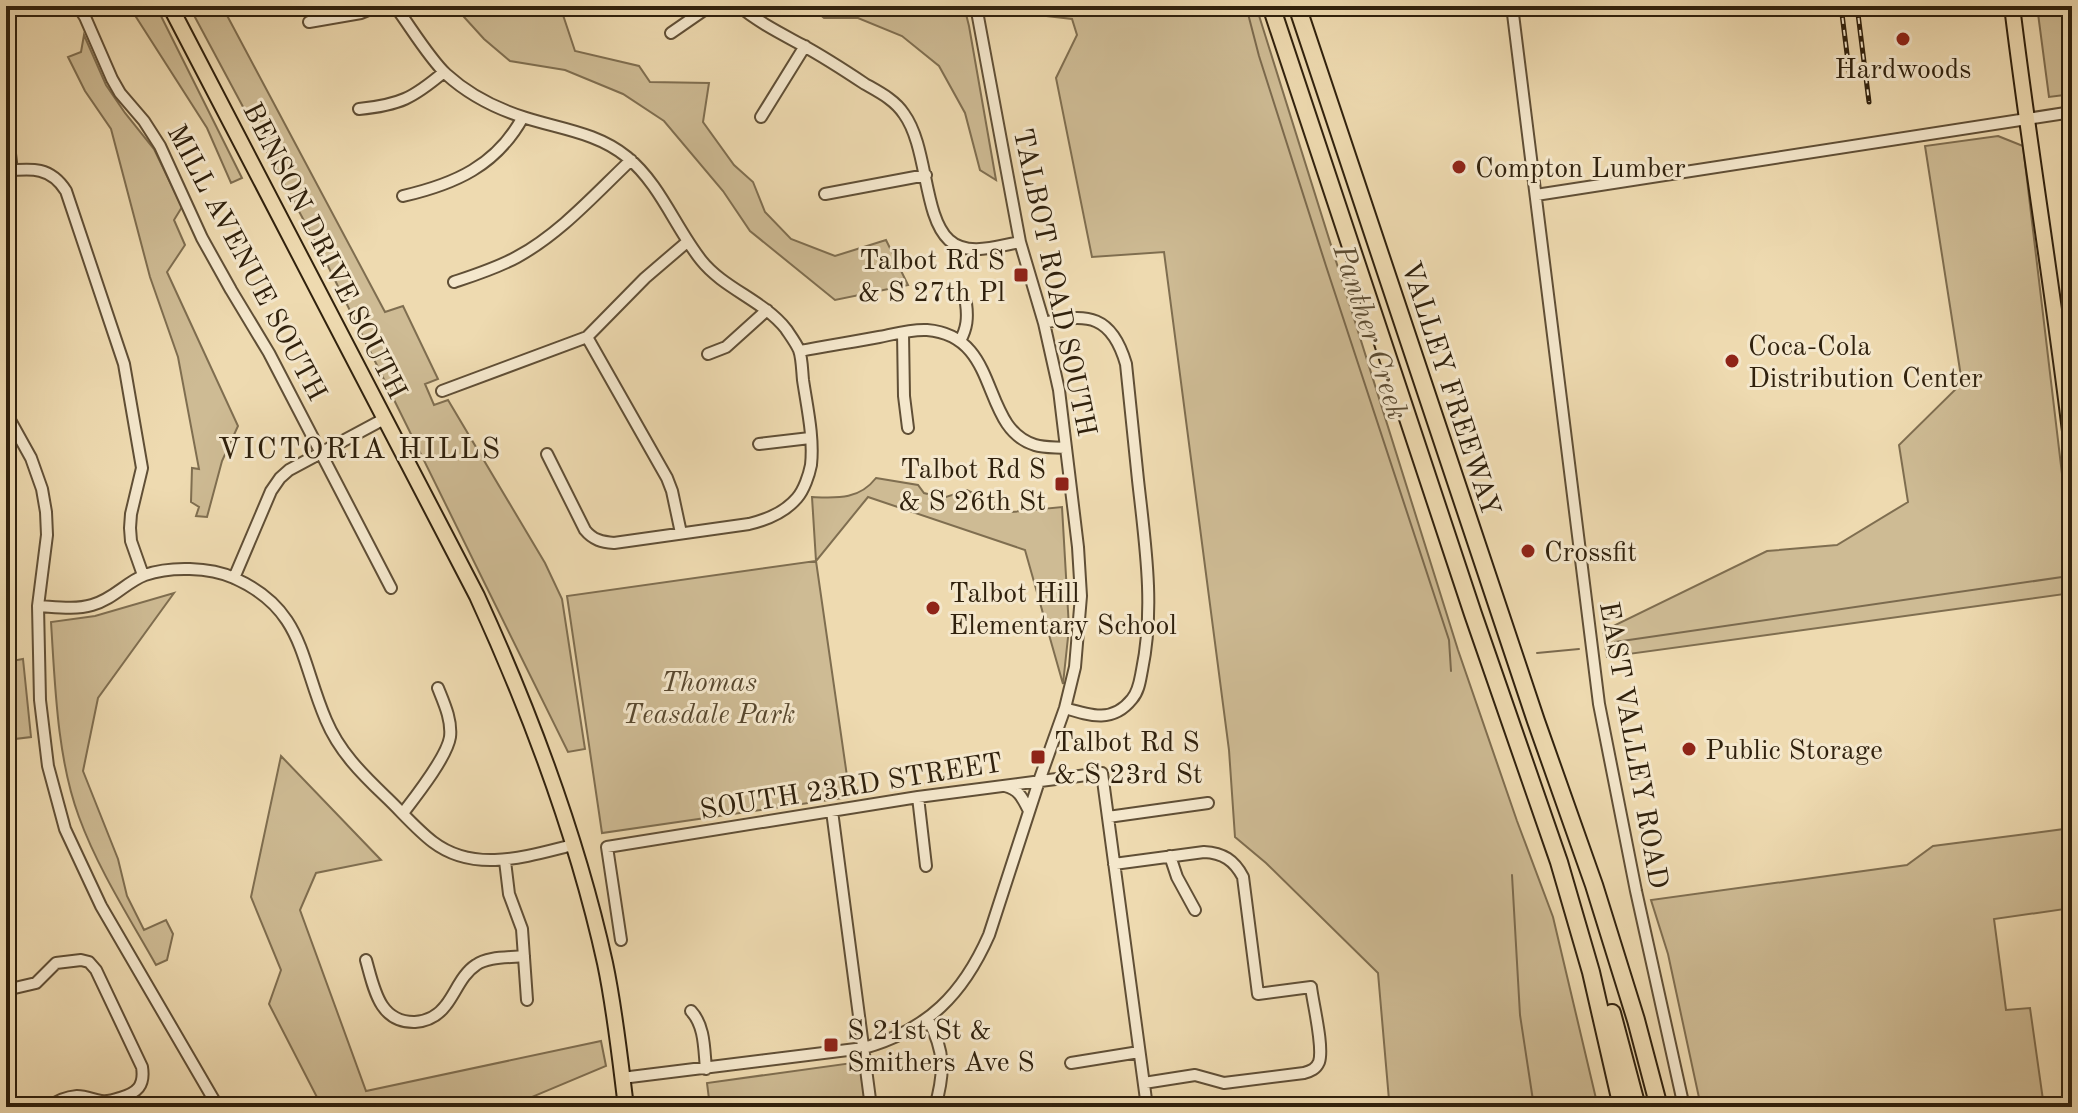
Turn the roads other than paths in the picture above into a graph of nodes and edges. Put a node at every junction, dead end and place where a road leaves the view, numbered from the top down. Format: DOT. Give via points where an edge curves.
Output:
graph roads {
  1 [pos="78,6"];
  2 [pos="170,6"];
  3 [pos="378,6"];
  4 [pos="395,6"];
  5 [pos="710,6"];
  6 [pos="739,6"];
  7 [pos="976,6"];
  8 [pos="1271,6"];
  9 [pos="1297,6"];
  10 [pos="1512,6"];
  11 [pos="2012,6"];
  12 [pos="309,22"];
  13 [pos="671,33"];
  14 [pos="805,46"];
  15 [pos="444,72"];
  16 [pos="359,109"];
  17 [pos="2072,112"];
  18 [pos="523,117"];
  19 [pos="761,117"];
  20 [pos="2026,118"];
  21 [pos="6,119"];
  22 [pos="631,160"];
  23 [pos="9,171"];
  24 [pos="926,175"];
  25 [pos="825,194"];
  26 [pos="1536,195"];
  27 [pos="403,196"];
  28 [pos="687,242"];
  29 [pos="1020,242"];
  30 [pos="454,282"];
  31 [pos="966,303"];
  32 [pos="767,310"];
  33 [pos="1044,323"];
  34 [pos="903,333"];
  35 [pos="587,337"];
  36 [pos="960,341"];
  37 [pos="800,351"];
  38 [pos="708,354"];
  39 [pos="442,391"];
  40 [pos="6,413"];
  41 [pos="384,419"];
  42 [pos="908,428"];
  43 [pos="810,438"];
  44 [pos="759,444"];
  45 [pos="1066,448"];
  46 [pos="2072,448"];
  47 [pos="322,452"];
  48 [pos="547,454"];
  49 [pos="681,533"];
  50 [pos="143,575"];
  51 [pos="234,578"];
  52 [pos="391,588"];
  53 [pos="38,606"];
  54 [pos="438,688"];
  55 [pos="1065,708"];
  56 [pos="1039,781"];
  57 [pos="1003,786"];
  58 [pos="918,797"];
  59 [pos="1208,803"];
  60 [pos="832,811"];
  61 [pos="1029,811"];
  62 [pos="403,813"];
  63 [pos="1108,817"];
  64 [pos="573,845"];
  65 [pos="1170,856"];
  66 [pos="505,861"];
  67 [pos="1559,862"];
  68 [pos="1114,864"];
  69 [pos="926,866"];
  70 [pos="1195,910"];
  71 [pos="621,940"];
  72 [pos="524,956"];
  73 [pos="366,960"];
  74 [pos="6,990"];
  75 [pos="1629,997"];
  76 [pos="527,1000"];
  77 [pos="691,1011"];
  78 [pos="928,1019"];
  79 [pos="864,1048"];
  80 [pos="1139,1052"];
  81 [pos="1071,1063"];
  82 [pos="706,1069"];
  83 [pos="622,1078"];
  84 [pos="1144,1083"];
  85 [pos="6,1084"];
  86 [pos="935,1105"];
  87 [pos="10,1107"];
  88 [pos="49,1107"];
  89 [pos="218,1107"];
  90 [pos="626,1107"];
  91 [pos="871,1107"];
  92 [pos="911,1107"];
  93 [pos="1147,1107"];
  94 [pos="1622,1107"];
  95 [pos="1637,1107"];
  96 [pos="1648,1107"];
  97 [pos="1659,1107"];
  98 [pos="1684,1107"];
  1 -- 47 [label="street, MILL AVENUE SOUTH" via="112,79 160,146 202,238"];
  2 -- 41 [label="main road, BENSON DRIVE SOUTH"];
  3 -- 12 [label="street"];
  4 -- 15 [label="street"];
  5 -- 13 [label="street"];
  6 -- 14 [label="street"];
  7 -- 29 [label="street, TALBOT ROAD SOUTH"];
  8 -- 67 [label="highway, VALLEY FREEWAY"];
  9 -- 75 [label="highway, VALLEY FREEWAY"];
  10 -- 26 [label="street, EAST VALLEY ROAD"];
  11 -- 20 [label="main road"];
  14 -- 19 [label="street"];
  14 -- 24 [label="street" via="905,114"];
  15 -- 16 [label="street" via="405,100"];
  15 -- 18 [label="street" via="472,95"];
  17 -- 20 [label="street"];
  18 -- 22 [label="street" via="588,135"];
  18 -- 27 [label="street" via="512,137 479,166 436,188"];
  20 -- 26 [label="street"];
  20 -- 46 [label="main road"];
  21 -- 23 [label="street"];
  22 -- 28 [label="street"];
  22 -- 30 [label="street" via="540,243 497,267"];
  23 -- 50 [label="street" via="44,172 66,191 124,364 142,468 131,514 131,541"];
  24 -- 25 [label="street"];
  24 -- 29 [label="street" via="935,221 957,246 982,249"];
  26 -- 98 [label="street, EAST VALLEY ROAD" via="1599,704"];
  28 -- 32 [label="street" via="726,283"];
  28 -- 35 [label="street"];
  29 -- 33 [label="street, TALBOT ROAD SOUTH"];
  31 -- 36 [label="street" via="966,330"];
  32 -- 37 [label="street"];
  32 -- 38 [label="street" via="726,347"];
  33 -- 45 [label="street, TALBOT ROAD SOUTH"];
  33 -- 55 [label="street" via="1066,317 1096,320 1122,350 1150,600 1145,657 1134,697 1102,717"];
  34 -- 36 [label="street" via="926,330"];
  34 -- 37 [label="street"];
  34 -- 42 [label="street"];
  35 -- 39 [label="street"];
  35 -- 49 [label="street" via="667,478"];
  36 -- 45 [label="street" via="985,374 1011,429 1036,445"];
  37 -- 43 [label="street"];
  40 -- 53 [label="street" via="31,458 46,512"];
  41 -- 47 [label="street"];
  41 -- 64 [label="main road, BENSON DRIVE SOUTH" via="511,671"];
  43 -- 44 [label="street"];
  43 -- 49 [label="street" via="811,466 804,487 774,515 749,524"];
  45 -- 55 [label="street, TALBOT ROAD SOUTH" via="1081,596 1075,667"];
  47 -- 51 [label="street" via="280,478"];
  47 -- 52 [label="street, MILL AVENUE SOUTH"];
  48 -- 49 [label="street" via="591,537 614,543"];
  50 -- 51 [label="street" via="193,570"];
  50 -- 53 [label="street" via="92,605"];
  51 -- 62 [label="street" via="265,596 290,622 338,744"];
  53 -- 89 [label="street" via="44,740 65,829 101,906"];
  54 -- 62 [label="street" via="449,742"];
  55 -- 56 [label="street, TALBOT ROAD SOUTH"];
  56 -- 57 [label="street, SOUTH 23RD STREET"];
  56 -- 61 [label="street, TALBOT ROAD SOUTH"];
  56 -- 63 [label="street, SOUTH 23RD STREET" via="1102,773"];
  57 -- 58 [label="street, SOUTH 23RD STREET"];
  57 -- 61 [label="street" via="1023,797"];
  58 -- 60 [label="street, SOUTH 23RD STREET"];
  58 -- 69 [label="street"];
  59 -- 63 [label="street"];
  60 -- 71 [label="street, SOUTH 23RD STREET" via="607,847"];
  60 -- 79 [label="street"];
  61 -- 78 [label="street, TALBOT ROAD SOUTH" via="980,956 955,993"];
  62 -- 66 [label="street" via="450,852"];
  63 -- 68 [label="street"];
  64 -- 66 [label="street"];
  64 -- 83 [label="main road, BENSON DRIVE SOUTH" via="605,963"];
  65 -- 68 [label="street"];
  65 -- 70 [label="street"];
  65 -- 84 [label="street" via="1214,853 1238,868 1258,994 1311,987 1320,1051 1318,1064 1304,1073 1224,1083 1195,1075"];
  66 -- 72 [label="street"];
  67 -- 94 [label="highway, VALLEY FREEWAY"];
  67 -- 95 [label="highway" via="1569,872 1585,922"];
  68 -- 80 [label="street"];
  72 -- 73 [label="street" via="478,963 437,1015 418,1022 398,1020 384,1009"];
  72 -- 76 [label="street"];
  74 -- 88 [label="street" via="36,983 56,963 89,962 142,1067 144,1077 133,1094 111,1101 75,1096"];
  75 -- 96 [label="highway" via="1631,1038"];
  75 -- 97 [label="highway, VALLEY FREEWAY"];
  77 -- 82 [label="street" via="701,1027"];
  78 -- 79 [label="street, TALBOT ROAD SOUTH"];
  78 -- 86 [label="street" via="943,1064"];
  79 -- 82 [label="street, TALBOT ROAD SOUTH"];
  79 -- 91 [label="street"];
  80 -- 81 [label="street"];
  80 -- 84 [label="street"];
  82 -- 83 [label="street, TALBOT ROAD SOUTH"];
  83 -- 90 [label="main road, BENSON DRIVE SOUTH"];
  84 -- 93 [label="street"];
  85 -- 87 [label="street"];
  86 -- 92 [label="street"];
}
